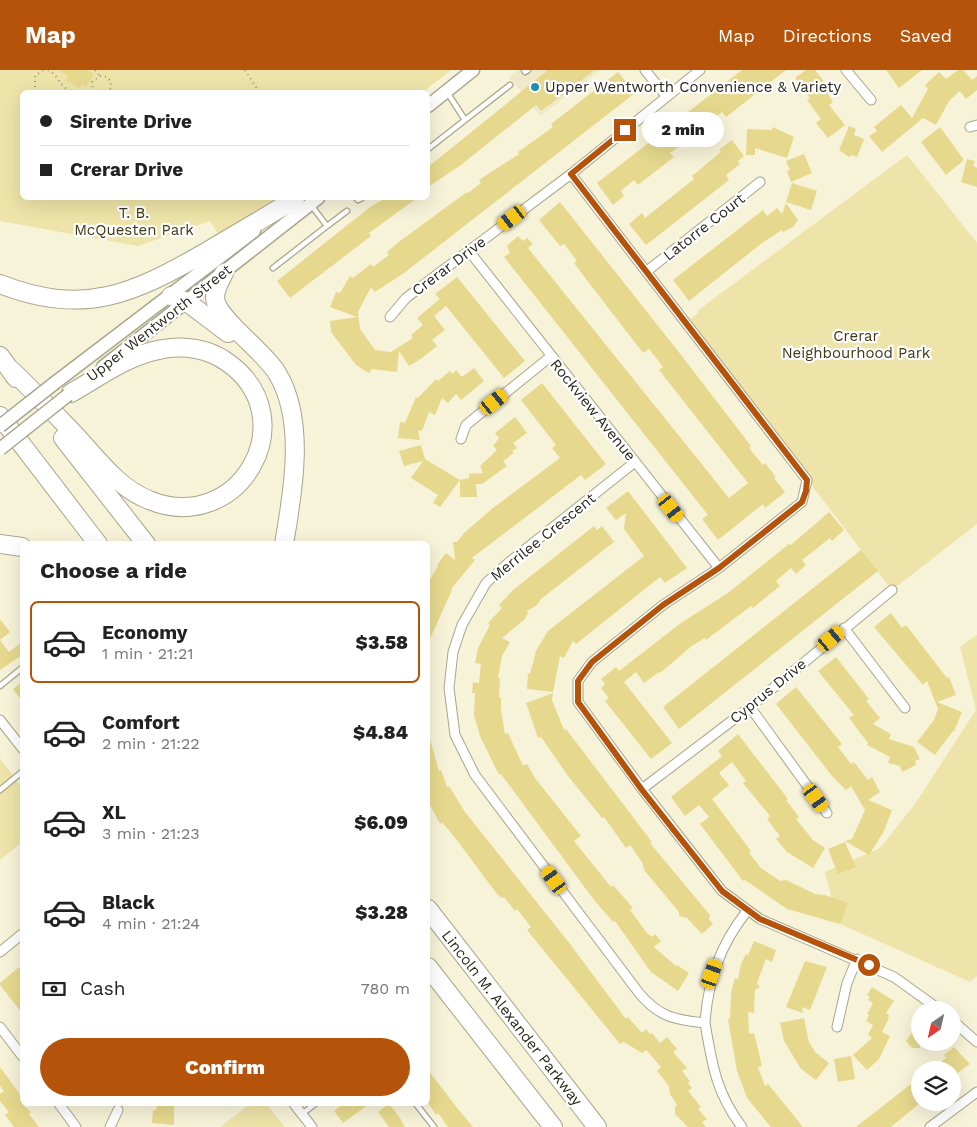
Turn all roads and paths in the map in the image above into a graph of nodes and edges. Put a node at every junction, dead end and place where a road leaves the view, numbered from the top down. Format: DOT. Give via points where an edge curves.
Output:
graph roads {
  1 [pos="44,70"];
  2 [pos="48,70"];
  3 [pos="95,70"];
  4 [pos="245,70"];
  5 [pos="473,70"];
  6 [pos="524,70"];
  7 [pos="528,70"];
  8 [pos="645,70"];
  9 [pos="700,70"];
  10 [pos="846,70"];
  11 [pos="39,71"];
  12 [pos="100,76"];
  13 [pos="510,84"];
  14 [pos="35,90"];
  15 [pos="68,90"];
  16 [pos="93,90"];
  17 [pos="112,90"];
  18 [pos="257,90"];
  19 [pos="446,91"];
  20 [pos="666,96"];
  21 [pos="871,100"];
  22 [pos="430,104"];
  23 [pos="465,120"];
  24 [pos="430,147"];
  25 [pos="571,174"];
  26 [pos="760,182"];
  27 [pos="305,200"];
  28 [pos="346,211"];
  29 [pos="327,226"];
  30 [pos="469,251"];
  31 [pos="273,268"];
  32 [pos="647,271"];
  33 [pos="224,273"];
  34 [pos="0,284"];
  35 [pos="179,299"];
  36 [pos="390,317"];
  37 [pos="550,357"];
  38 [pos="4,362"];
  39 [pos="70,394"];
  40 [pos="0,416"];
  41 [pos="292,421"];
  42 [pos="0,426"];
  43 [pos="461,439"];
  44 [pos="0,449"];
  45 [pos="29,454"];
  46 [pos="635,462"];
  47 [pos="96,541"];
  48 [pos="144,541"];
  49 [pos="284,541"];
  50 [pos="0,544"];
  51 [pos="20,547"];
  52 [pos="719,568"];
  53 [pos="892,590"];
  54 [pos="844,628"];
  55 [pos="20,670"];
  56 [pos="0,686"];
  57 [pos="750,708"];
  58 [pos="905,708"];
  59 [pos="0,720"];
  60 [pos="20,745"];
  61 [pos="20,774"];
  62 [pos="0,790"];
  63 [pos="642,790"];
  64 [pos="827,813"];
  65 [pos="747,911"];
  66 [pos="430,912"];
  67 [pos="20,936"];
  68 [pos="0,952"];
  69 [pos="857,959"];
  70 [pos="430,970"];
  71 [pos="927,1001"];
  72 [pos="705,1024"];
  73 [pos="0,1027"];
  74 [pos="838,1027"];
  75 [pos="961,1028"];
  76 [pos="977,1042"];
  77 [pos="20,1053"];
  78 [pos="977,1092"];
  79 [pos="60,1106"];
  80 [pos="296,1106"];
  81 [pos="312,1106"];
  82 [pos="418,1106"];
  83 [pos="118,1110"];
  84 [pos="302,1114"];
  85 [pos="76,1127"];
  86 [pos="110,1127"];
  87 [pos="312,1127"];
  88 [pos="434,1127"];
  89 [pos="553,1127"];
  90 [pos="597,1127"];
  91 [pos="742,1127"];
  92 [pos="930,1127"];
  1 -- 11 [label="path"];
  2 -- 15 [label="path"];
  3 -- 12 [label="path"];
  4 -- 18 [label="path"];
  5 -- 19 [label="main road"];
  6 -- 7 [label="lane"];
  8 -- 20 [label="street"];
  9 -- 20 [label="street, Crerar Drive"];
  10 -- 21 [label="street"];
  11 -- 14 [label="path" via="34,79"];
  12 -- 16 [label="path" via="92,82"];
  12 -- 17 [label="path" via="110,80"];
  13 -- 23 [label="lane"];
  19 -- 22 [label="main road"];
  19 -- 23 [label="lane"];
  20 -- 25 [label="street, Crerar Drive"];
  23 -- 24 [label="lane"];
  25 -- 30 [label="street, Crerar Drive"];
  25 -- 32 [label="street"];
  26 -- 32 [label="street, Latorre Court"];
  27 -- 29 [label="lane"];
  27 -- 33 [label="main road, Upper Wentworth Street"];
  27 -- 34 [label="highway" via="172,272 129,291 94,298 63,299"];
  27 -- 35 [label="main road, Upper Wentworth Street"];
  28 -- 29 [label="lane"];
  29 -- 31 [label="lane"];
  30 -- 36 [label="street, Crerar Drive" via="406,298"];
  30 -- 37 [label="street, Rockview Avenue"];
  32 -- 52 [label="street" via="807,480 802,502"];
  33 -- 35 [label="main road, Upper Wentworth Street"];
  33 -- 41 [label="highway" via="216,292 218,308 277,373 285,388"];
  35 -- 39 [label="main road, Upper Wentworth Street"];
  35 -- 41 [label="highway" via="221,327 250,353 273,383"];
  35 -- 42 [label="main road, Upper Wentworth Street, bridge" via="56,382"];
  37 -- 43 [label="street" via="466,425"];
  37 -- 46 [label="street, Rockview Avenue"];
  38 -- 39 [label="highway" via="119,481 162,506 194,507 220,498 242,481 258,454 262,416 254,391 235,367 210,352 178,347 150,352"];
  38 -- 48 [label="highway"];
  39 -- 44 [label="main road, Upper Wentworth Street, bridge"];
  40 -- 45 [label="highway"];
  41 -- 49 [label="highway" via="294,473"];
  42 -- 45 [label="highway"];
  45 -- 47 [label="highway"];
  46 -- 52 [label="street, Rockview Avenue"];
  46 -- 72 [label="street, Merrilee Crescent" via="486,583 462,625 453,652 449,688 455,736 475,775 639,993 651,1006 668,1016 679,1021"];
  50 -- 51 [label="highway"];
  52 -- 63 [label="street" via="663,605 592,662 578,681 578,702"];
  53 -- 54 [label="street, Cyprus Drive"];
  54 -- 57 [label="street, Cyprus Drive"];
  54 -- 58 [label="street"];
  55 -- 56 [label="lane"];
  57 -- 63 [label="street, Cyprus Drive"];
  57 -- 64 [label="street"];
  59 -- 60 [label="street"];
  61 -- 62 [label="lane"];
  63 -- 65 [label="street" via="722,891"];
  65 -- 69 [label="street" via="779,928"];
  65 -- 72 [label="street" via="729,935 716,961 708,988"];
  66 -- 90 [label="highway, Lincoln M. Alexander Parkway"];
  67 -- 68 [label="street"];
  69 -- 71 [label="street" via="894,977"];
  69 -- 74 [label="street" via="847,983"];
  70 -- 89 [label="highway"];
  72 -- 91 [label="street" via="713,1072 732,1114"];
  73 -- 77 [label="street"];
  75 -- 76 [label="street"];
  78 -- 92 [label="street"];
  79 -- 85 [label="street"];
  80 -- 84 [label="street"];
  81 -- 84 [label="lane"];
  82 -- 88 [label="lane"];
  83 -- 86 [label="street"];
  84 -- 87 [label="street"];
}
